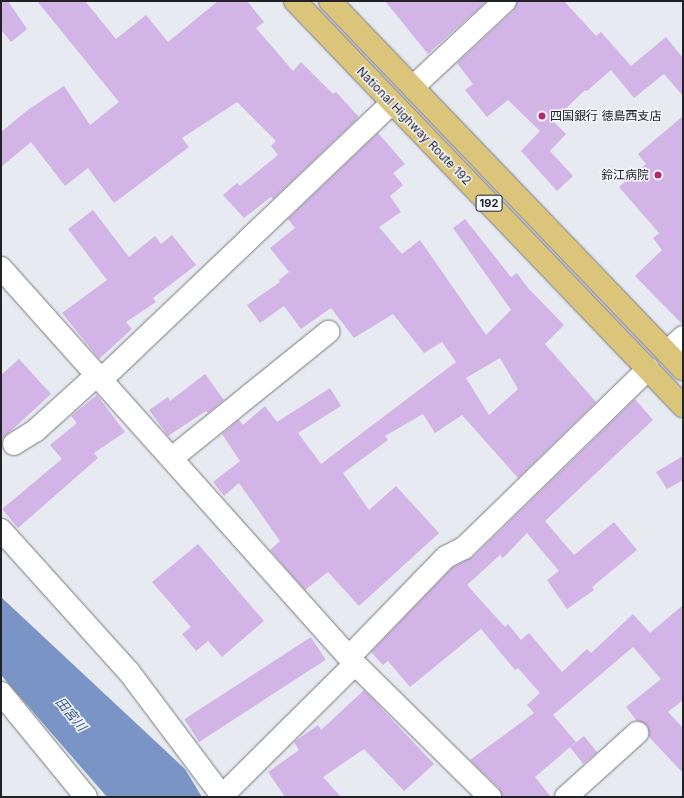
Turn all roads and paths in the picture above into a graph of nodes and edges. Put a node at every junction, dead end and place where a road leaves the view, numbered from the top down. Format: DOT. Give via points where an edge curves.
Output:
graph roads {
  1 [pos="295,1"];
  2 [pos="330,1"];
  3 [pos="505,1"];
  4 [pos="413,87"];
  5 [pos="392,103"];
  6 [pos="1,268"];
  7 [pos="328,332"];
  8 [pos="683,337"];
  9 [pos="667,352"];
  10 [pos="683,368"];
  11 [pos="648,369"];
  12 [pos="100,376"];
  13 [pos="683,406"];
  14 [pos="14,444"];
  15 [pos="172,458"];
  16 [pos="1,530"];
  17 [pos="352,660"];
  18 [pos="1,693"];
  19 [pos="637,733"];
  20 [pos="86,797"];
  21 [pos="223,797"];
  22 [pos="490,797"];
  23 [pos="566,797"];
  1 -- 5 [label="highway, National Highway Route 192 / 192"];
  2 -- 4 [label="highway, 192"];
  3 -- 4 [label="street"];
  4 -- 9 [label="highway, 192"];
  5 -- 11 [label="highway, National Highway Route 192 / 192"];
  5 -- 12 [label="street"];
  6 -- 12 [label="street"];
  7 -- 15 [label="street"];
  8 -- 9 [label="street"];
  9 -- 10 [label="highway, 192"];
  11 -- 13 [label="highway, National Highway Route 192 / 192"];
  11 -- 17 [label="street" via="464,548 446,556"];
  12 -- 14 [label="street" via="35,431"];
  12 -- 15 [label="street"];
  15 -- 17 [label="street"];
  16 -- 21 [label="street" via="129,672"];
  17 -- 21 [label="street"];
  17 -- 22 [label="street"];
  18 -- 20 [label="street"];
  19 -- 23 [label="street"];
}
